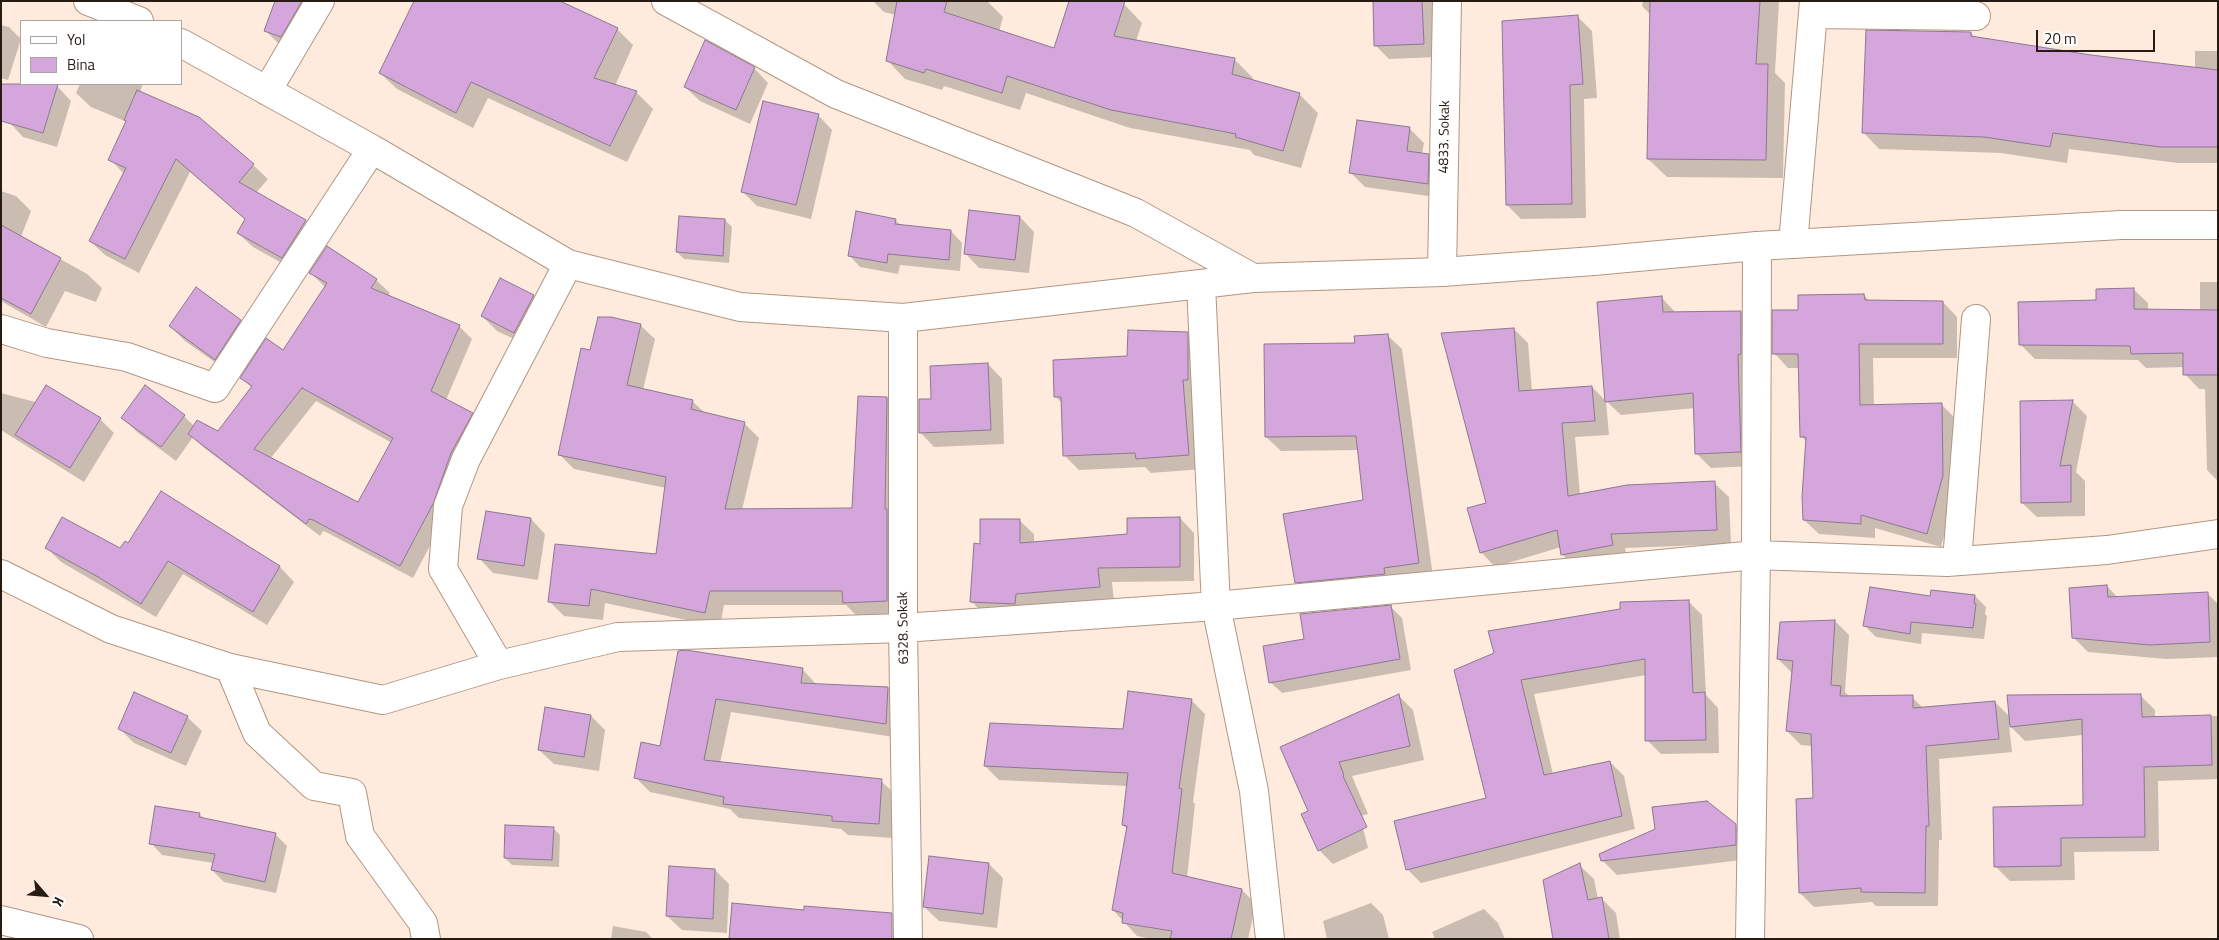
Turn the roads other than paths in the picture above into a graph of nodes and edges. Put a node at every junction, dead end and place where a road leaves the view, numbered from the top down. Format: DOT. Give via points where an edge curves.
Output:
graph roads {
  1 [pos="88,1"];
  2 [pos="320,1"];
  3 [pos="666,1"];
  4 [pos="1447,1"];
  5 [pos="1813,8"];
  6 [pos="1976,16"];
  7 [pos="136,20"];
  8 [pos="182,44"];
  9 [pos="267,91"];
  10 [pos="372,149"];
  11 [pos="2218,225"];
  12 [pos="1793,244"];
  13 [pos="1757,246"];
  14 [pos="568,264"];
  15 [pos="1442,272"];
  16 [pos="1253,278"];
  17 [pos="1201,285"];
  18 [pos="903,318"];
  19 [pos="1976,319"];
  20 [pos="1,329"];
  21 [pos="2218,534"];
  22 [pos="1756,555"];
  23 [pos="1957,561"];
  24 [pos="1,574"];
  25 [pos="1216,606"];
  26 [pos="903,628"];
  27 [pos="499,665"];
  28 [pos="230,668"];
  29 [pos="1,920"];
  30 [pos="79,939"];
  31 [pos="426,939"];
  32 [pos="908,939"];
  33 [pos="1270,939"];
  34 [pos="1750,939"];
  1 -- 7 [label="street"];
  2 -- 9 [label="street"];
  3 -- 16 [label="street" via="836,94 1136,213"];
  4 -- 15 [label="street, 4833. Sokak"];
  5 -- 6 [label="street"];
  5 -- 12 [label="street"];
  8 -- 9 [label="street"];
  9 -- 10 [label="street"];
  10 -- 14 [label="street"];
  10 -- 20 [label="street" via="215,388 127,357 46,343"];
  11 -- 12 [label="street" via="2121,225"];
  12 -- 13 [label="street"];
  13 -- 15 [label="street"];
  13 -- 22 [label="street"];
  14 -- 18 [label="street" via="740,307"];
  14 -- 27 [label="street" via="466,459 448,506 443,569"];
  15 -- 16 [label="street"];
  16 -- 17 [label="street"];
  17 -- 18 [label="street"];
  17 -- 25 [label="street"];
  18 -- 26 [label="street, 6328. Sokak"];
  19 -- 23 [label="street"];
  21 -- 23 [label="street" via="2108,550"];
  22 -- 23 [label="street"];
  22 -- 25 [label="street"];
  22 -- 34 [label="street"];
  24 -- 28 [label="street" via="111,629"];
  25 -- 26 [label="street"];
  25 -- 33 [label="street" via="1254,791"];
  26 -- 27 [label="street" via="618,637"];
  26 -- 32 [label="street, 6328. Sokak"];
  27 -- 28 [label="street" via="383,700"];
  28 -- 31 [label="street" via="257,733 314,786 352,793 360,836 423,923"];
  29 -- 30 [label="street"];
}
